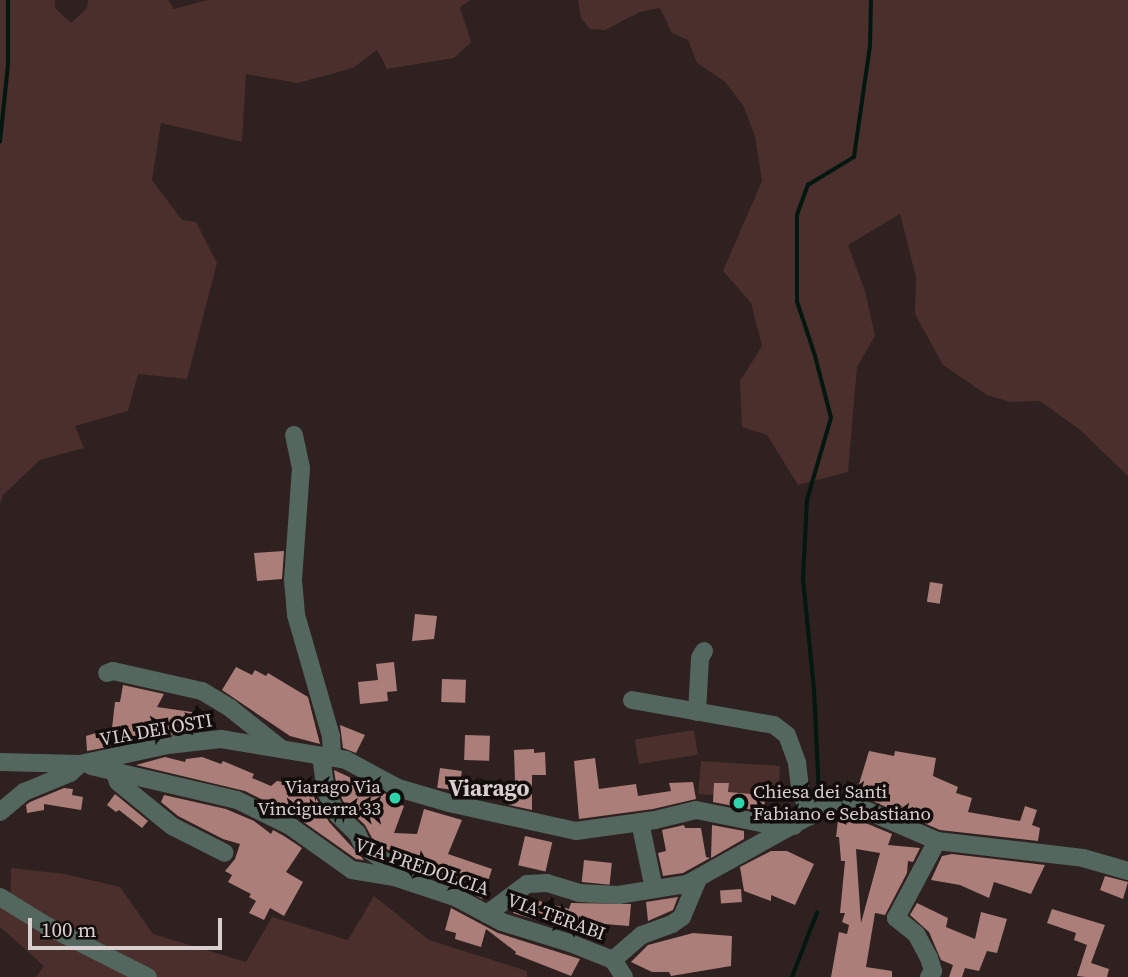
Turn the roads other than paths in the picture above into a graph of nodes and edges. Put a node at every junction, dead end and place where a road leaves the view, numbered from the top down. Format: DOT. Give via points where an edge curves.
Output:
graph roads {
  1 [pos="294,435"];
  2 [pos="704,651"];
  3 [pos="107,673"];
  4 [pos="632,700"];
  5 [pos="697,712"];
  6 [pos="282,749"];
  7 [pos="327,757"];
  8 [pos="0,762"];
  9 [pos="80,764"];
  10 [pos="114,771"];
  11 [pos="0,812"];
  12 [pos="810,816"];
  13 [pos="640,822"];
  14 [pos="794,826"];
  15 [pos="937,841"];
  16 [pos="225,853"];
  17 [pos="1128,871"];
  18 [pos="394,877"];
  19 [pos="698,879"];
  20 [pos="654,889"];
  21 [pos="0,897"];
  22 [pos="487,914"];
  23 [pos="612,960"];
  24 [pos="148,977"];
  25 [pos="624,977"];
  26 [pos="929,977"];
  1 -- 7 [label="street" via="301,468 293,580 296,615 331,736"];
  2 -- 5 [label="street"];
  3 -- 6 [label="street" via="202,691"];
  4 -- 5 [label="street"];
  5 -- 12 [label="street" via="774,725 787,735"];
  6 -- 7 [label="street, VIA DEI OSTI"];
  6 -- 9 [label="street, VIA DEI OSTI" via="221,739"];
  7 -- 13 [label="street, VIA DEI OSTI" via="346,760 398,788 576,831"];
  7 -- 18 [label="street" via="326,792 337,814 357,833 363,846 387,863"];
  8 -- 9 [label="street"];
  9 -- 10 [label="street, VIA PREDOLCIA"];
  9 -- 11 [label="street" via="70,773 24,792"];
  10 -- 16 [label="street" via="118,782 172,826"];
  10 -- 18 [label="street, VIA PREDOLCIA" via="237,800 290,826 352,870"];
  12 -- 14 [label="street, VIA PREDOLCIA"];
  12 -- 15 [label="street, VIA PREDOLCIA" via="840,799"];
  13 -- 14 [label="street, VIA DEI OSTI" via="696,810"];
  13 -- 20 [label="street"];
  14 -- 19 [label="street, VIA PREDOLCIA"];
  15 -- 17 [label="street" via="1083,858"];
  15 -- 26 [label="street" via="896,918 916,934 933,971"];
  18 -- 22 [label="street, VIA PREDOLCIA" via="457,898"];
  19 -- 20 [label="street, VIA PREDOLCIA"];
  19 -- 23 [label="street, VIA TERABI" via="682,917 642,935"];
  20 -- 22 [label="street, VIA PREDOLCIA" via="618,895 527,884"];
  21 -- 24 [label="street"];
  22 -- 23 [label="street, VIA TERABI"];
  23 -- 25 [label="street"];
}
